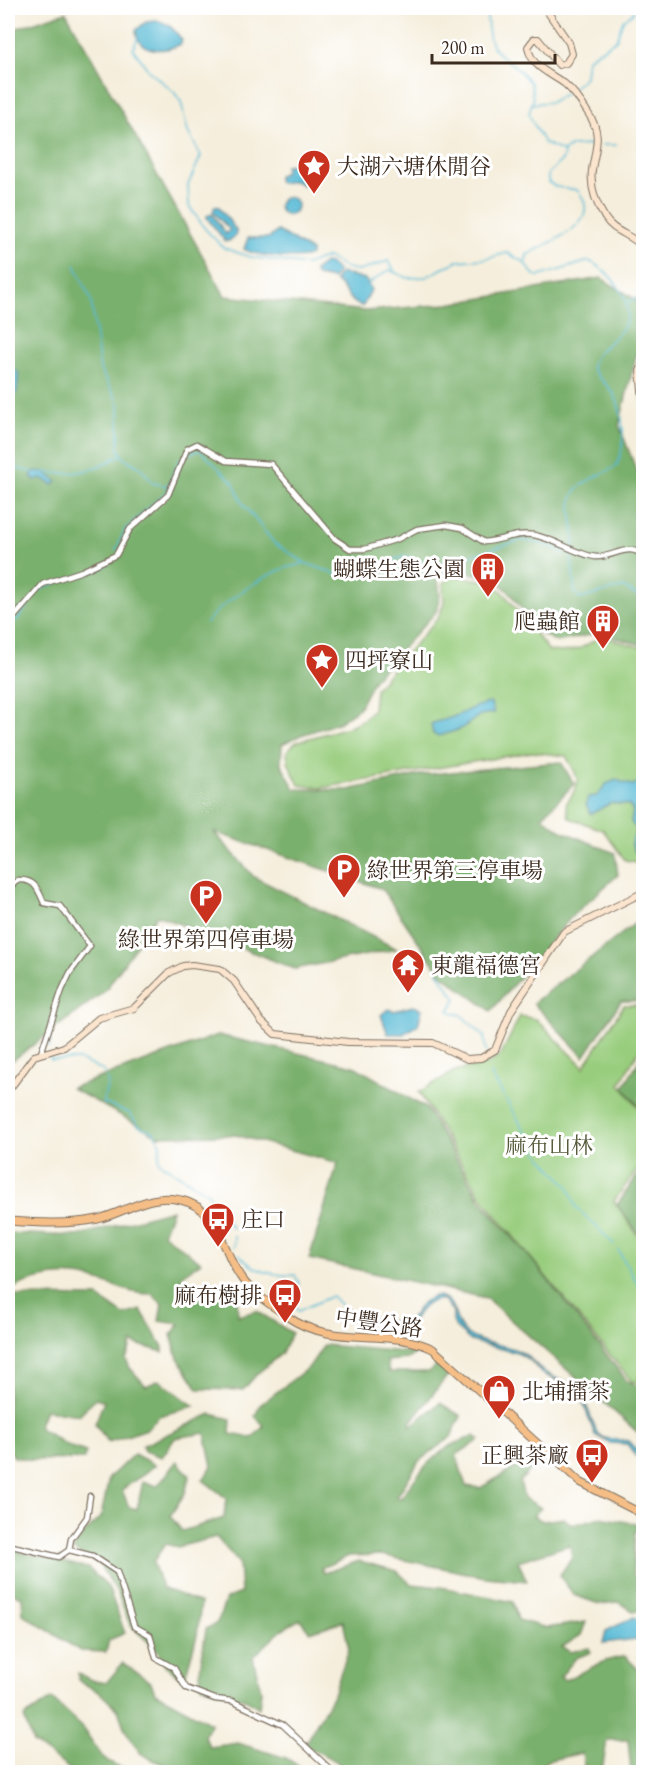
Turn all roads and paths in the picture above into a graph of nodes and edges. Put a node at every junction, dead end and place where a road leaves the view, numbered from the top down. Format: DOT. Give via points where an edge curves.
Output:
graph roads {
  1 [pos="545,8"];
  2 [pos="644,248"];
  3 [pos="644,361"];
  4 [pos="644,409"];
  5 [pos="644,556"];
  6 [pos="8,621"];
  7 [pos="8,881"];
  8 [pos="644,892"];
  9 [pos="40,1053"];
  10 [pos="8,1091"];
  11 [pos="8,1221"];
  12 [pos="90,1496"];
  13 [pos="644,1515"];
  14 [pos="8,1545"];
  15 [pos="69,1550"];
  16 [pos="333,1773"];
  1 -- 2 [label="street" via="572,54 559,65 538,39 529,42 529,54 570,90 589,113 598,146 592,178 597,204 612,228 634,237"];
  3 -- 4 [label="street" via="640,376"];
  5 -- 6 [label="street" via="634,549 593,556 535,535 484,542 462,528 446,525 417,529 365,549 350,549 335,539 271,465 232,463 198,444 187,449 168,495 130,529 116,555 82,572 43,584"];
  7 -- 9 [label="street" via="12,885 27,879 35,885 44,903 60,906 90,946 62,990"];
  8 -- 9 [label="street" via="564,932 511,1011 497,1047 481,1058 467,1059 433,1043 348,1042 274,1034 234,981 220,969 202,964 176,969 134,1008 99,1018 64,1047"];
  9 -- 10 [label="street" via="30,1059"];
  11 -- 13 [label="main road, 中豐公路" via="69,1223 100,1219 144,1201 165,1198 193,1204 214,1223 244,1282 290,1318 325,1335 424,1345 442,1355 527,1438 580,1482"];
  12 -- 15 [label="street" via="87,1517 71,1539"];
  14 -- 15 [label="street" via="59,1557"];
  15 -- 16 [label="street" via="93,1556 117,1572 134,1626 150,1635 156,1658 174,1668 186,1688 232,1701 283,1725"];
}
